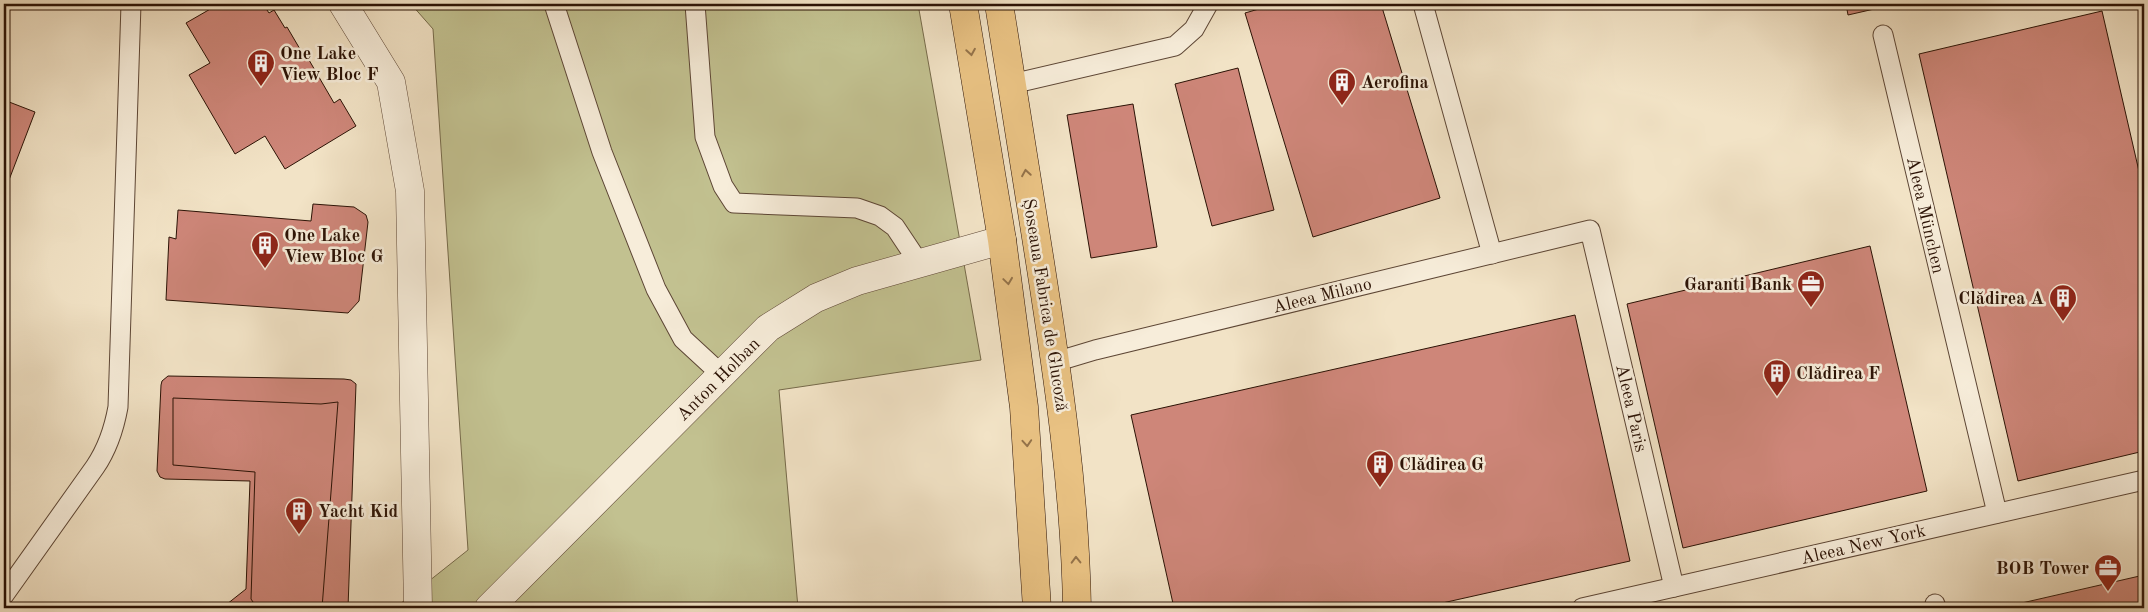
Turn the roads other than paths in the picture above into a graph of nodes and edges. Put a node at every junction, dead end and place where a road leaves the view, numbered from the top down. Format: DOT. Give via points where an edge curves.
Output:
graph roads {
  1 [pos="131,4"];
  2 [pos="343,4"];
  3 [pos="554,4"];
  4 [pos="695,4"];
  5 [pos="963,4"];
  6 [pos="1000,4"];
  7 [pos="1208,4"];
  8 [pos="1423,4"];
  9 [pos="1883,35"];
  10 [pos="1012,84"];
  11 [pos="1590,230"];
  12 [pos="1002,240"];
  13 [pos="1492,254"];
  14 [pos="919,264"];
  15 [pos="1056,362"];
  16 [pos="722,375"];
  17 [pos="2144,480"];
  18 [pos="1997,513"];
  19 [pos="1674,587"];
  20 [pos="4,595"];
  21 [pos="418,608"];
  22 [pos="489,608"];
  23 [pos="1037,608"];
  24 [pos="1077,608"];
  25 [pos="1582,608"];
  1 -- 20 [label="lane" via="118,407 114,427 107,448 95,467"];
  2 -- 21 [label="street" via="391,82 410,191"];
  3 -- 16 [label="lane" via="602,152 656,289 683,339"];
  4 -- 14 [label="lane" via="705,137 723,186 734,203 857,208 880,216 895,227"];
  5 -- 12 [label="main road, Șoseaua Fabrica de Glucoză, one-way"];
  6 -- 10 [label="main road, Șoseaua Fabrica de Glucoză"];
  7 -- 10 [label="lane" via="1194,30 1175,46"];
  8 -- 13 [label="lane"];
  9 -- 18 [label="lane, Aleea München"];
  15 -- 10 [label="main road, Șoseaua Fabrica de Glucoză, one-way"];
  11 -- 13 [label="lane, Aleea Milano"];
  11 -- 19 [label="lane, Aleea Paris"];
  12 -- 14 [label="street, Anton Holban"];
  12 -- 23 [label="main road, Șoseaua Fabrica de Glucoză, one-way" via="1024,407"];
  13 -- 15 [label="lane, Aleea Milano" via="1104,347"];
  14 -- 16 [label="street, Anton Holban" via="857,281 816,298 768,328"];
  24 -- 15 [label="main road, Șoseaua Fabrica de Glucoză, one-way" via="1076,540"];
  16 -- 22 [label="street, Anton Holban"];
  17 -- 18 [label="lane, Aleea New York"];
  18 -- 19 [label="lane, Aleea New York"];
  19 -- 25 [label="lane, Aleea New York"];
}
